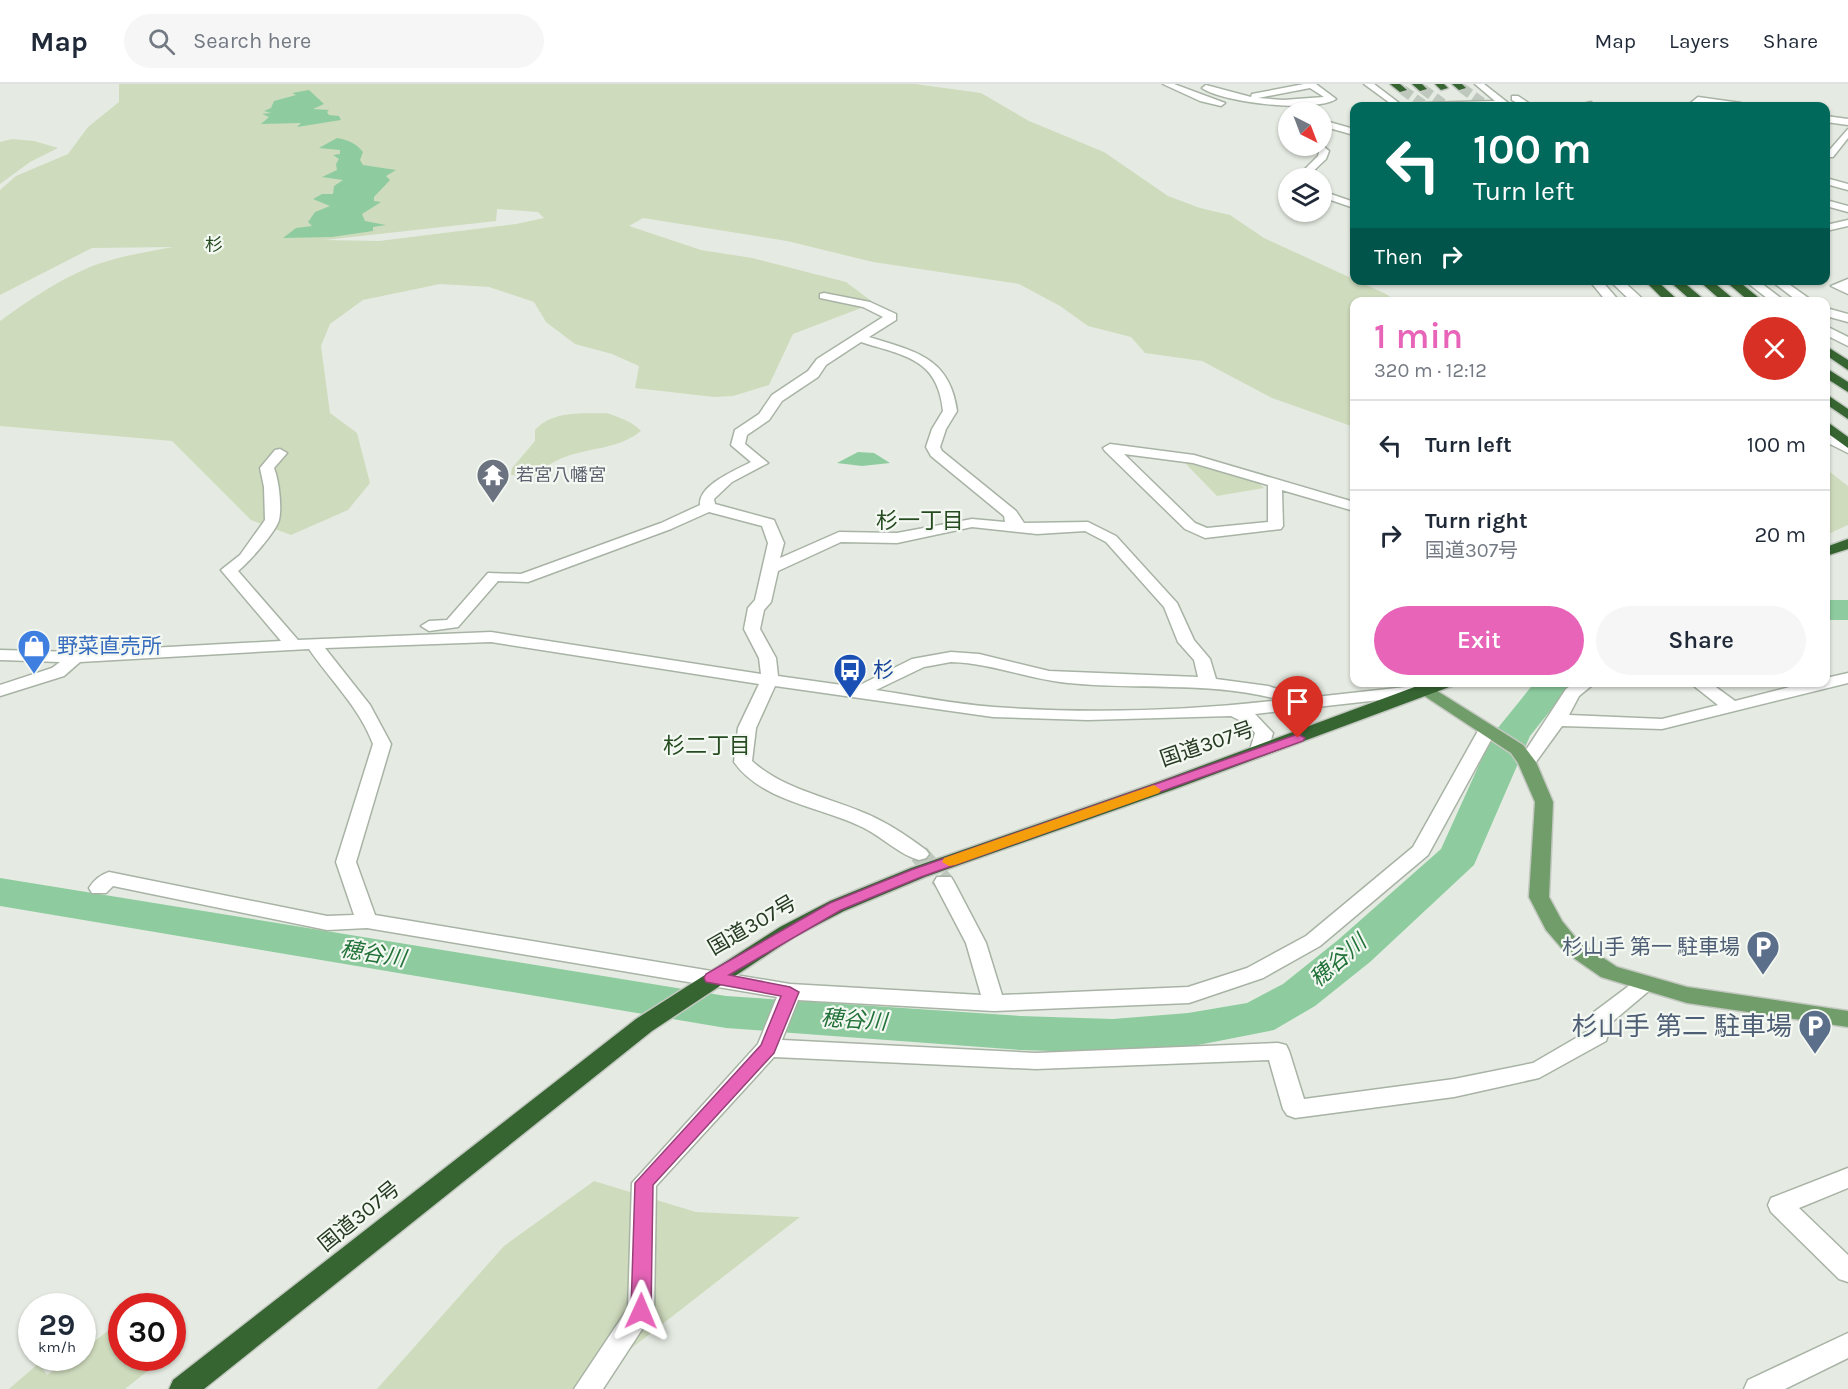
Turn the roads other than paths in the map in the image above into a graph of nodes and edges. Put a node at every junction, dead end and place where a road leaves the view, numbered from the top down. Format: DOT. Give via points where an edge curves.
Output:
graph roads {
  1 [pos="1167,84"];
  2 [pos="1230,84"];
  3 [pos="1368,84"];
  4 [pos="1394,84"];
  5 [pos="1479,84"];
  6 [pos="1311,85"];
  7 [pos="1206,88"];
  8 [pos="1403,90"];
  9 [pos="1183,92"];
  10 [pos="1515,98"];
  11 [pos="1241,99"];
  12 [pos="1393,102"];
  13 [pos="1502,102"];
  14 [pos="1522,102"];
  15 [pos="1696,102"];
  16 [pos="1712,102"];
  17 [pos="1278,112"];
  18 [pos="1830,119"];
  19 [pos="1848,122"];
  20 [pos="1332,126"];
  21 [pos="1350,131"];
  22 [pos="1848,132"];
  23 [pos="1831,155"];
  24 [pos="1323,156"];
  25 [pos="1311,168"];
  26 [pos="1830,183"];
  27 [pos="1848,188"];
  28 [pos="1332,197"];
  29 [pos="1350,204"];
  30 [pos="1830,204"];
  31 [pos="1848,209"];
  32 [pos="1848,223"];
  33 [pos="1830,227"];
  34 [pos="1599,285"];
  35 [pos="1620,285"];
  36 [pos="1655,285"];
  37 [pos="1679,285"];
  38 [pos="1709,285"];
  39 [pos="1736,285"];
  40 [pos="1756,285"];
  41 [pos="1782,285"];
  42 [pos="824,296"];
  43 [pos="1609,297"];
  44 [pos="1634,297"];
  45 [pos="1668,297"];
  46 [pos="1695,297"];
  47 [pos="1725,297"];
  48 [pos="1751,297"];
  49 [pos="1773,297"];
  50 [pos="1800,297"];
  51 [pos="1830,313"];
  52 [pos="1848,318"];
  53 [pos="1830,332"];
  54 [pos="861,338"];
  55 [pos="1848,342"];
  56 [pos="1848,349"];
  57 [pos="1830,353"];
  58 [pos="1848,366"];
  59 [pos="1830,375"];
  60 [pos="1848,388"];
  61 [pos="1830,401"];
  62 [pos="1848,415"];
  63 [pos="1830,428"];
  64 [pos="1830,439"];
  65 [pos="1848,444"];
  66 [pos="1848,449"];
  67 [pos="280,453"];
  68 [pos="1275,483"];
  69 [pos="1350,506"];
  70 [pos="708,507"];
  71 [pos="1018,526"];
  72 [pos="1848,544"];
  73 [pos="1830,551"];
  74 [pos="771,568"];
  75 [pos="380,640"];
  76 [pos="314,644"];
  77 [pos="291,646"];
  78 [pos="0,655"];
  79 [pos="76,657"];
  80 [pos="1848,678"];
  81 [pos="770,680"];
  82 [pos="1830,681"];
  83 [pos="1208,683"];
  84 [pos="1432,687"];
  85 [pos="1581,687"];
  86 [pos="1704,687"];
  87 [pos="1784,687"];
  88 [pos="1426,689"];
  89 [pos="0,691"];
  90 [pos="862,691"];
  91 [pos="1305,702"];
  92 [pos="1731,706"];
  93 [pos="1234,711"];
  94 [pos="1557,720"];
  95 [pos="1488,729"];
  96 [pos="1258,753"];
  97 [pos="1527,762"];
  98 [pos="919,854"];
  99 [pos="944,882"];
  100 [pos="99,888"];
  101 [pos="367,921"];
  102 [pos="712,978"];
  103 [pos="1646,984"];
  104 [pos="790,992"];
  105 [pos="994,1002"];
  106 [pos="1848,1019"];
  107 [pos="768,1048"];
  108 [pos="1848,1178"];
  109 [pos="1848,1271"];
  110 [pos="1848,1345"];
  111 [pos="183,1389"];
  112 [pos="588,1389"];
  113 [pos="1758,1389"];
  1 -- 9 [label="street"];
  2 -- 7 [label="street"];
  3 -- 12 [label="street"];
  4 -- 8 [label="highway"];
  5 -- 13 [label="street"];
  6 -- 11 [label="street"];
  6 -- 11 [label="street" via="1332,99 1291,105"];
  7 -- 9 [label="street"];
  7 -- 11 [label="street"];
  9 -- 17 [label="street"];
  10 -- 14 [label="street"];
  15 -- 16 [label="street"];
  18 -- 19 [label="street"];
  20 -- 21 [label="street"];
  22 -- 23 [label="street"];
  24 -- 25 [label="street"];
  26 -- 27 [label="street"];
  28 -- 29 [label="street"];
  30 -- 31 [label="street"];
  32 -- 33 [label="street"];
  34 -- 43 [label="street"];
  35 -- 44 [label="street"];
  36 -- 45 [label="highway"];
  37 -- 46 [label="highway"];
  38 -- 47 [label="highway"];
  39 -- 48 [label="highway"];
  40 -- 49 [label="street"];
  41 -- 50 [label="street"];
  42 -- 54 [label="street" via="866,304 892,317"];
  51 -- 52 [label="street"];
  53 -- 55 [label="street"];
  54 -- 70 [label="street" via="821,362 813,374 777,398 764,417 740,433 738,446 761,463 727,479 706,498"];
  54 -- 71 [label="street" via="910,356 944,382 950,411 933,447 936,453 1011,514"];
  56 -- 57 [label="street"];
  57 -- 58 [label="highway"];
  59 -- 60 [label="highway"];
  61 -- 62 [label="highway"];
  63 -- 65 [label="highway"];
  64 -- 66 [label="street"];
  67 -- 77 [label="street" via="267,468 274,483 273,520 245,558 229,570 290,638"];
  68 -- 68 [label="street" via="1194,459 1110,448 1190,526 1205,533 1276,526"];
  68 -- 69 [label="street"];
  70 -- 74 [label="street" via="769,523 776,543"];
  70 -- 75 [label="street" via="522,579 494,576 452,624 384,630"];
  71 -- 74 [label="street" via="972,523 897,538 839,537"];
  71 -- 83 [label="street" via="1088,526 1105,534 1171,606 1186,642 1202,659"];
  72 -- 73 [label="highway"];
  74 -- 81 [label="street" via="752,629 768,653"];
  75 -- 76 [label="street"];
  75 -- 81 [label="street" via="491,637"];
  76 -- 77 [label="street"];
  76 -- 101 [label="street" via="376,725 382,744 346,862"];
  77 -- 79 [label="street"];
  78 -- 79 [label="street"];
  79 -- 89 [label="street" via="58,672"];
  80 -- 82 [label="street"];
  81 -- 90 [label="street"];
  81 -- 98 [label="street" via="748,727 743,762 772,785 882,828"];
  83 -- 90 [label="street" via="1074,678 949,656 908,667"];
  83 -- 91 [label="street" via="1247,687"];
  84 -- 88 [label="highway, 国道307号"];
  85 -- 94 [label="street" via="1572,693"];
  86 -- 92 [label="street"];
  87 -- 92 [label="street"];
  88 -- 91 [label="street"];
  88 -- 95 [label="main road"];
  88 -- 96 [label="highway, 国道307号"];
  90 -- 93 [label="street" via="993,712 1088,715"];
  91 -- 93 [label="street"];
  92 -- 94 [label="street" via="1662,724"];
  93 -- 96 [label="street" via="1253,720 1264,733"];
  94 -- 97 [label="street"];
  95 -- 97 [label="main road" via="1517,749"];
  95 -- 105 [label="street" via="1421,851 1313,941 1255,973 1188,995"];
  96 -- 102 [label="highway, 国道307号" via="916,873 836,907"];
  97 -- 103 [label="main road" via="1544,802 1539,897 1553,925 1572,947 1609,972"];
  99 -- 105 [label="street" via="976,943"];
  100 -- 101 [label="street" via="109,879 327,924"];
  101 -- 102 [label="street" via="667,974"];
  102 -- 104 [label="street"];
  102 -- 111 [label="highway, 国道307号" via="644,1025"];
  103 -- 106 [label="main road" via="1718,1000"];
  103 -- 107 [label="street" via="1602,1018 1598,1035 1539,1070 1433,1092 1295,1109 1278,1052 1036,1061"];
  104 -- 105 [label="street"];
  104 -- 107 [label="street"];
  107 -- 112 [label="street" via="644,1183 641,1311"];
  108 -- 109 [label="street" via="1780,1205"];
  110 -- 113 [label="street"];
}
